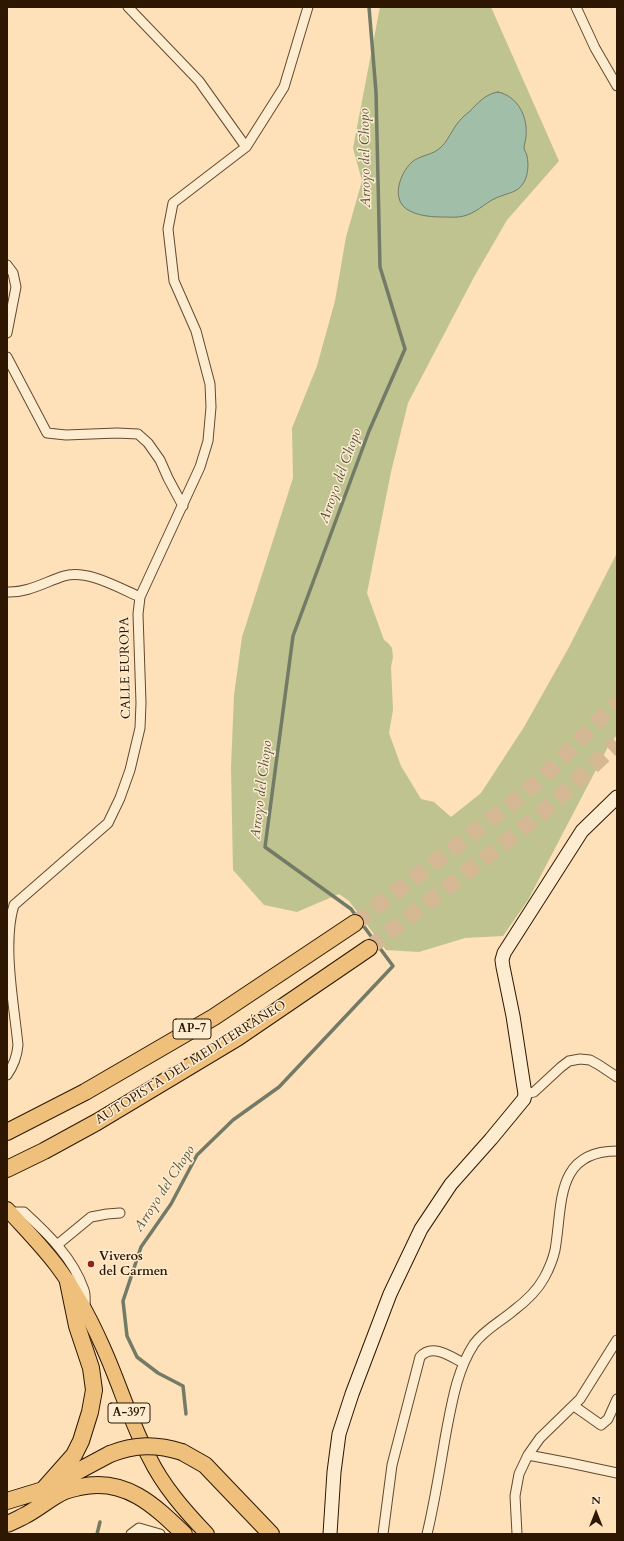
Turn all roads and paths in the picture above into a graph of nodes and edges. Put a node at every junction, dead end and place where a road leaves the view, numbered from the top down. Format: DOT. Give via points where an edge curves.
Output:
graph roads {
  1 [pos="128,7"];
  2 [pos="308,7"];
  3 [pos="576,7"];
  4 [pos="617,86"];
  5 [pos="246,147"];
  6 [pos="7,265"];
  7 [pos="7,333"];
  8 [pos="7,357"];
  9 [pos="183,506"];
  10 [pos="7,592"];
  11 [pos="140,597"];
  12 [pos="617,797"];
  13 [pos="355,923"];
  14 [pos="370,948"];
  15 [pos="7,1075"];
  16 [pos="617,1077"];
  17 [pos="525,1094"];
  18 [pos="7,1132"];
  19 [pos="617,1151"];
  20 [pos="7,1169"];
  21 [pos="8,1210"];
  22 [pos="120,1213"];
  23 [pos="57,1245"];
  24 [pos="68,1282"];
  25 [pos="86,1312"];
  26 [pos="617,1340"];
  27 [pos="463,1363"];
  28 [pos="617,1399"];
  29 [pos="574,1406"];
  30 [pos="528,1455"];
  31 [pos="617,1473"];
  32 [pos="43,1490"];
  33 [pos="7,1501"];
  34 [pos="7,1510"];
  35 [pos="7,1524"];
  36 [pos="131,1534"];
  37 [pos="160,1534"];
  38 [pos="184,1534"];
  39 [pos="207,1534"];
  40 [pos="271,1534"];
  41 [pos="330,1534"];
  42 [pos="383,1534"];
  43 [pos="427,1534"];
  44 [pos="517,1534"];
  1 -- 5 [label="street" via="199,81"];
  2 -- 5 [label="street" via="284,87"];
  3 -- 4 [label="street" via="595,48"];
  5 -- 9 [label="street, CALLE EUROPA" via="173,203 168,229 174,280 196,331 210,384 208,441"];
  6 -- 7 [label="street" via="13,273 16,287"];
  8 -- 9 [label="street" via="47,433 138,434 160,460"];
  9 -- 11 [label="street, CALLE EUROPA"];
  10 -- 11 [label="street" via="26,591 76,574 86,575"];
  11 -- 15 [label="street, CALLE EUROPA" via="140,728 120,798 108,822 14,905 10,918 9,946 18,1045 17,1057"];
  12 -- 17 [label="street" via="582,832 504,953 503,967"];
  13 -- 18 [label="highway, AUTOPISTA DEL MEDITERRÁNEO / AP-7" via="214,1017 85,1092"];
  14 -- 20 [label="highway, AUTOPISTA DEL MEDITERRÁNEO / AP-7" via="237,1038 103,1118"];
  16 -- 17 [label="street" via="590,1060 580,1059 565,1064 534,1092"];
  17 -- 41 [label="street" via="524,1099 451,1184 421,1229 390,1294 339,1434"];
  19 -- 27 [label="street" via="593,1155 578,1163 570,1172 564,1186 554,1252 543,1279 514,1311 488,1329 475,1343"];
  21 -- 23 [label="street" via="24,1212"];
  21 -- 24 [label="main road, A-397" via="57,1265"];
  22 -- 23 [label="street" via="91,1217"];
  23 -- 25 [label="street" via="69,1260 85,1291"];
  24 -- 25 [label="main road, A-397"];
  24 -- 32 [label="highway" via="77,1326 91,1368 94,1390 81,1441 74,1454"];
  25 -- 39 [label="main road, A-397" via="149,1457 167,1488"];
  26 -- 29 [label="street"];
  27 -- 42 [label="street" via="432,1350 424,1352 420,1357 392,1465"];
  27 -- 43 [label="street" via="450,1411"];
  28 -- 29 [label="street" via="608,1419 601,1425"];
  29 -- 30 [label="street" via="540,1438"];
  30 -- 31 [label="street"];
  30 -- 44 [label="street" via="519,1474 515,1496"];
  32 -- 33 [label="highway"];
  32 -- 34 [label="highway" via="20,1506"];
  32 -- 40 [label="highway, bridge" via="110,1454 135,1446 161,1447 182,1452 205,1465"];
  35 -- 38 [label="highway" via="66,1490 103,1485 126,1490 150,1503"];
  36 -- 37 [label="street" via="139,1528"];
}
